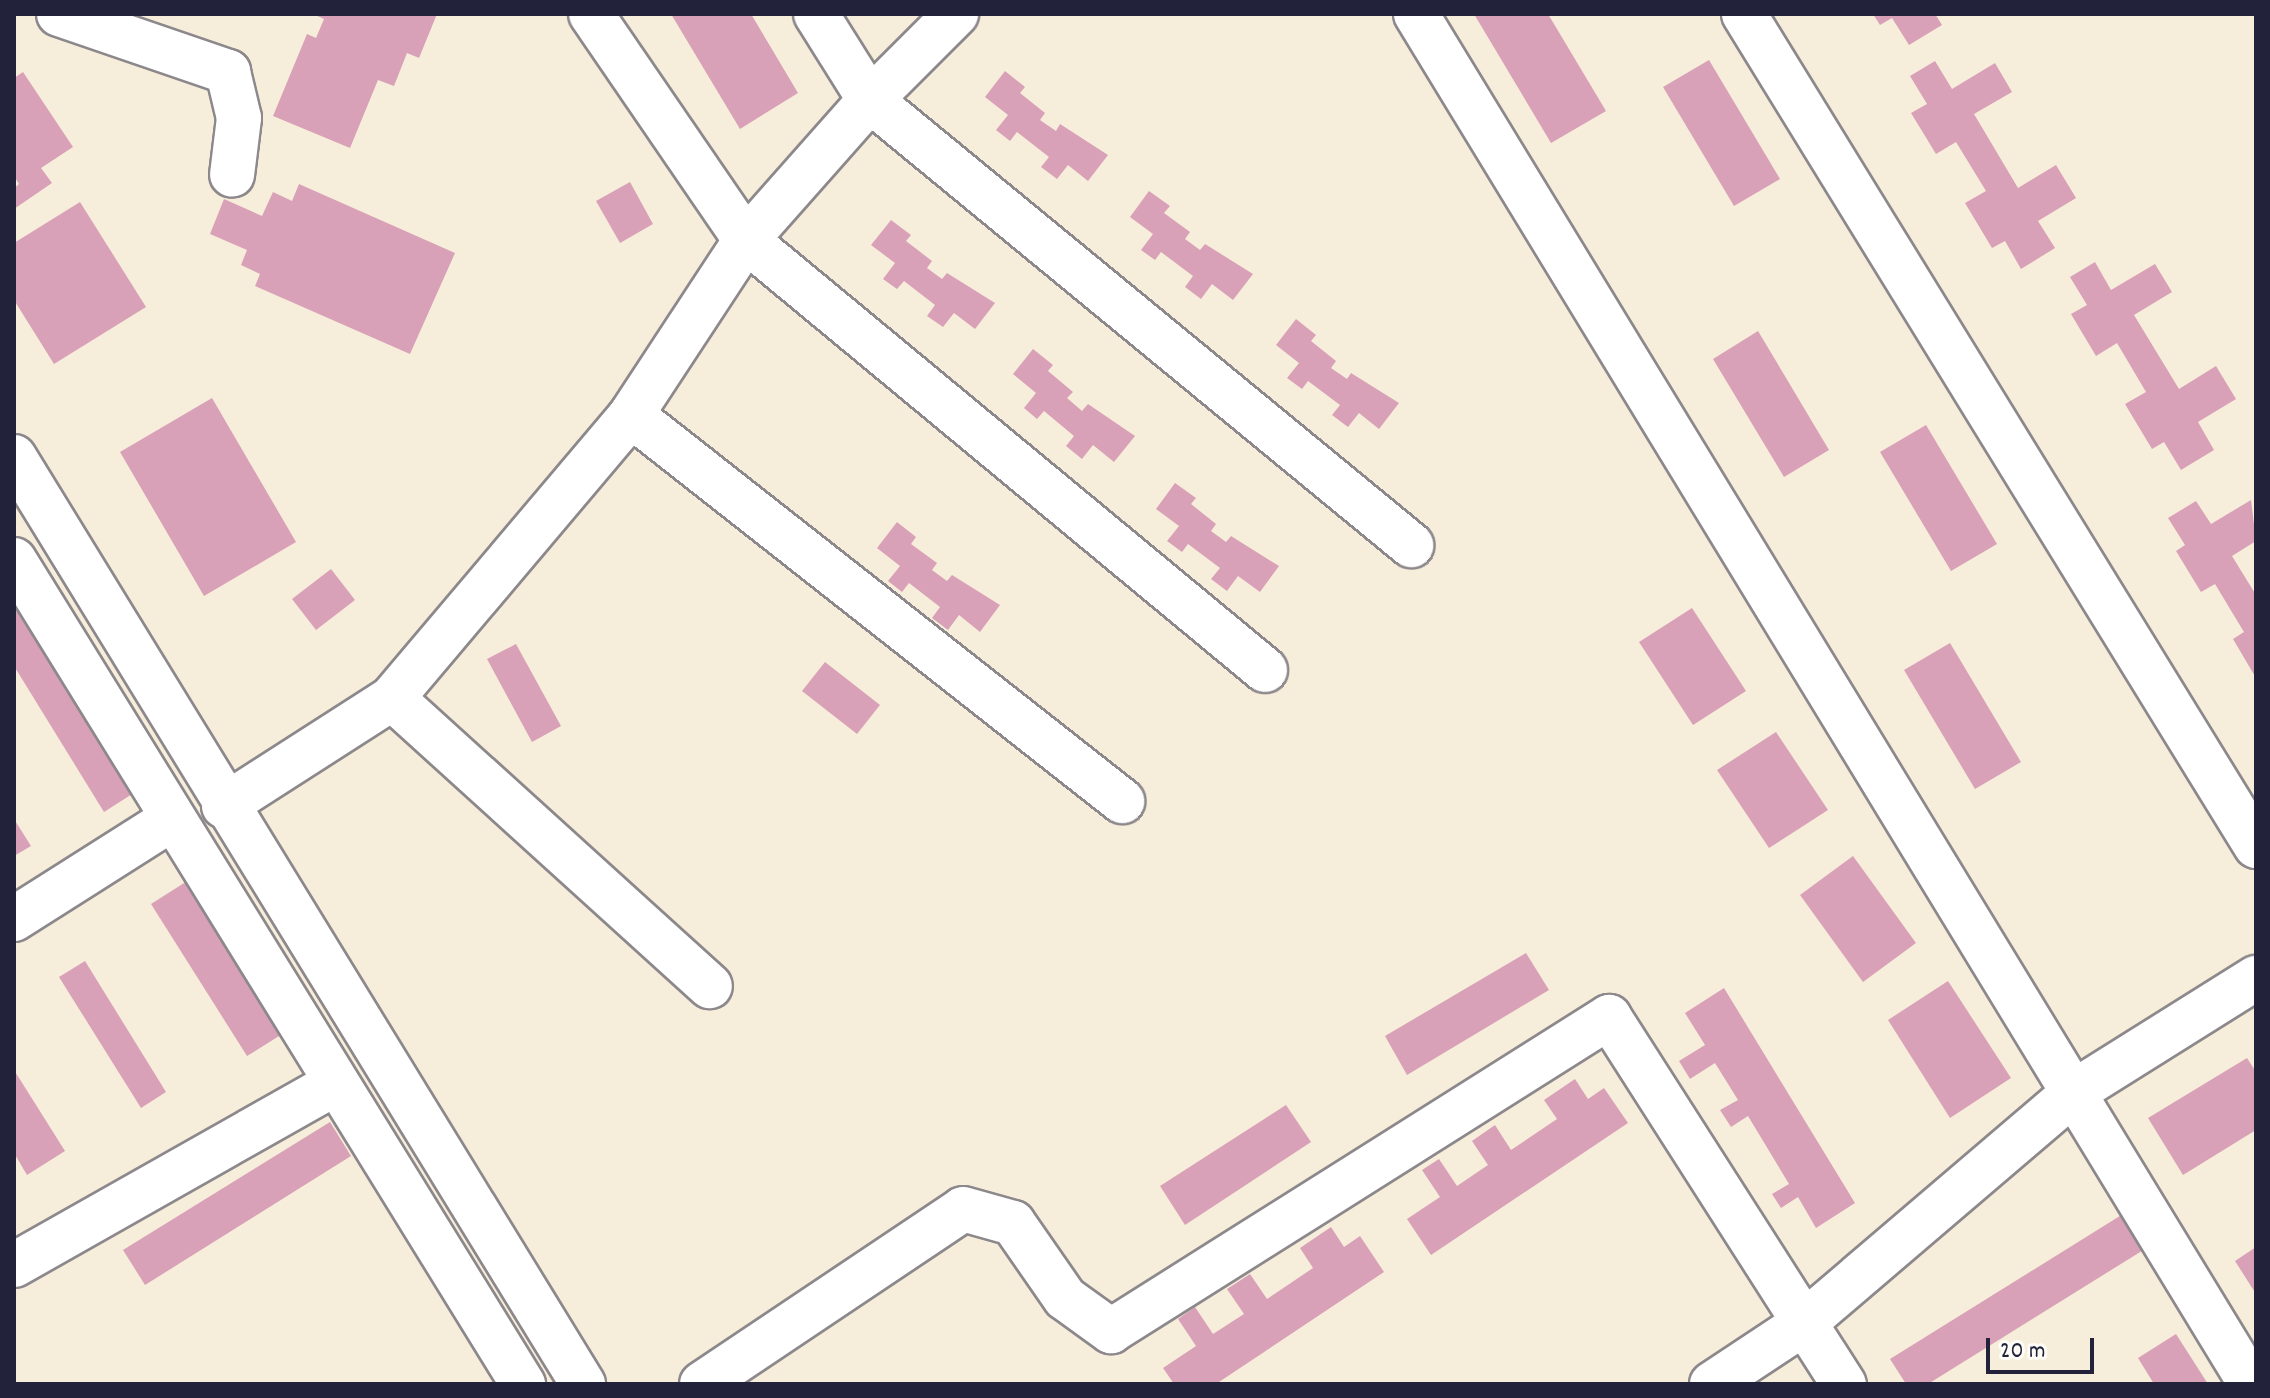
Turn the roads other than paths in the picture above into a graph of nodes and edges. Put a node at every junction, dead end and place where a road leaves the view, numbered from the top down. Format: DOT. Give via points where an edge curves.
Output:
graph roads {
  1 [pos="59,14"];
  2 [pos="591,14"];
  3 [pos="816,14"];
  4 [pos="956,14"];
  5 [pos="1744,14"];
  6 [pos="1414,22"];
  7 [pos="870,100"];
  8 [pos="232,175"];
  9 [pos="746,240"];
  10 [pos="631,415"];
  11 [pos="14,457"];
  12 [pos="1411,545"];
  13 [pos="14,560"];
  14 [pos="1265,670"];
  15 [pos="392,698"];
  16 [pos="1122,801"];
  17 [pos="224,806"];
  18 [pos="173,818"];
  19 [pos="2256,846"];
  20 [pos="14,919"];
  21 [pos="2256,978"];
  22 [pos="710,986"];
  23 [pos="334,1084"];
  24 [pos="2074,1092"];
  25 [pos="14,1265"];
  26 [pos="1804,1323"];
  27 [pos="523,1384"];
  28 [pos="583,1384"];
  29 [pos="702,1384"];
  30 [pos="1712,1384"];
  31 [pos="1844,1384"];
  32 [pos="2251,1384"];
  1 -- 8 [label="street" via="228,72 239,118"];
  2 -- 9 [label="street"];
  3 -- 7 [label="street"];
  4 -- 7 [label="street"];
  5 -- 19 [label="street"];
  6 -- 24 [label="street"];
  7 -- 9 [label="street"];
  7 -- 12 [label="street"];
  9 -- 10 [label="street"];
  9 -- 14 [label="street"];
  10 -- 15 [label="street"];
  10 -- 16 [label="street"];
  11 -- 17 [label="street"];
  13 -- 18 [label="street"];
  15 -- 17 [label="street"];
  15 -- 22 [label="street"];
  17 -- 28 [label="street"];
  18 -- 20 [label="street"];
  18 -- 23 [label="street"];
  21 -- 24 [label="street"];
  23 -- 25 [label="street"];
  23 -- 27 [label="street"];
  24 -- 26 [label="street"];
  24 -- 32 [label="street"];
  26 -- 29 [label="street" via="1609,1017 1111,1331 1065,1298 1013,1223 963,1209"];
  26 -- 30 [label="street"];
  26 -- 31 [label="street"];
}
